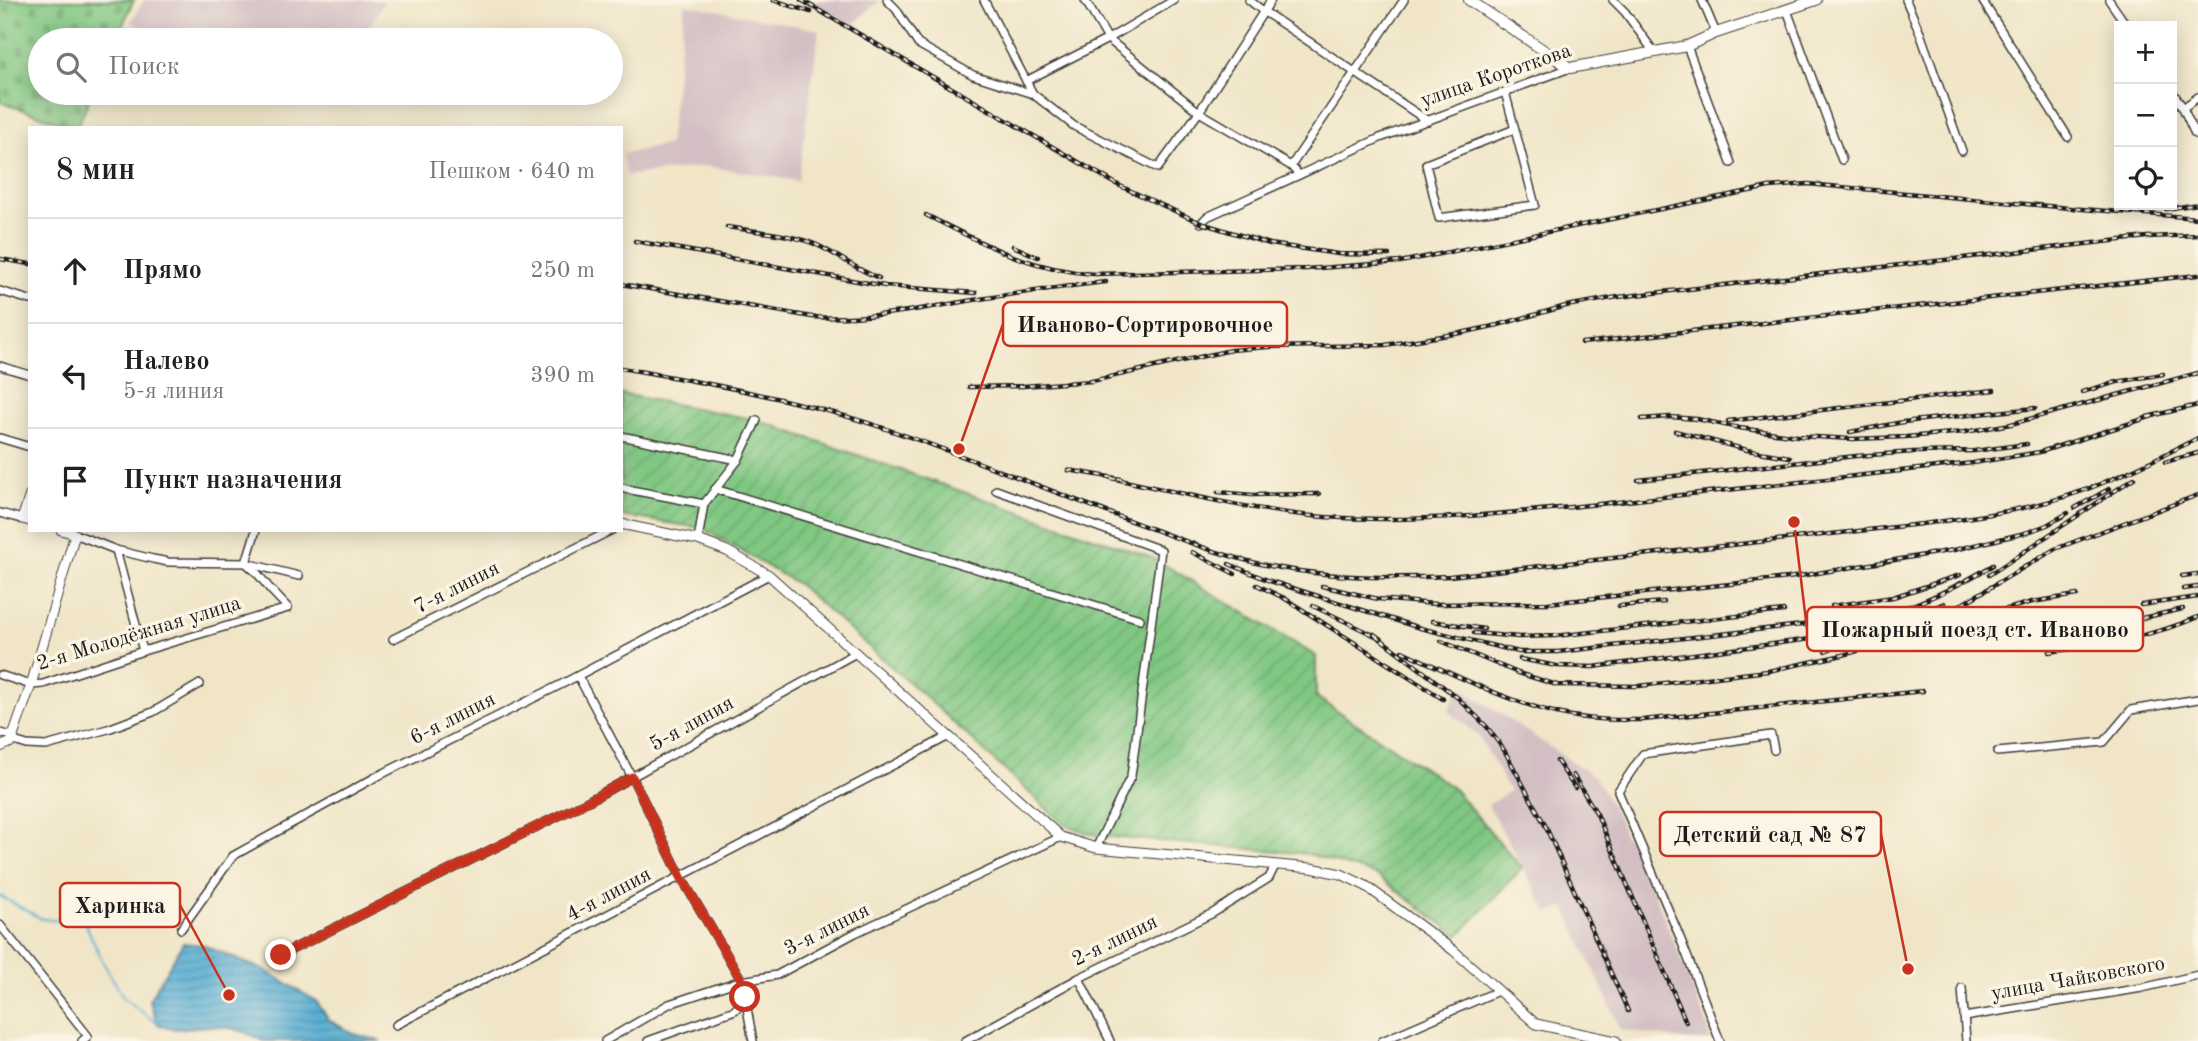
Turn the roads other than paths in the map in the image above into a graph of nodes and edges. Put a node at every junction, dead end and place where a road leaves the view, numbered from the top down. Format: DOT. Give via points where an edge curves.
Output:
graph roads {
  1 [pos="886,0"];
  2 [pos="984,0"];
  3 [pos="1085,0"];
  4 [pos="1174,0"];
  5 [pos="1249,0"];
  6 [pos="1271,0"];
  7 [pos="1404,0"];
  8 [pos="1469,0"];
  9 [pos="1612,0"];
  10 [pos="1702,0"];
  11 [pos="1816,0"];
  12 [pos="1906,0"];
  13 [pos="1982,0"];
  14 [pos="2109,0"];
  15 [pos="1787,10"];
  16 [pos="1263,11"];
  17 [pos="2124,21"];
  18 [pos="1716,33"];
  19 [pos="1108,39"];
  20 [pos="1687,46"];
  21 [pos="1654,52"];
  22 [pos="1570,68"];
  23 [pos="1354,71"];
  24 [pos="1026,81"];
  25 [pos="1505,92"];
  26 [pos="1033,94"];
  27 [pos="2198,97"];
  28 [pos="2177,99"];
  29 [pos="2183,108"];
  30 [pos="1199,112"];
  31 [pos="1428,121"];
  32 [pos="1515,129"];
  33 [pos="2195,134"];
  34 [pos="2068,137"];
  35 [pos="1962,150"];
  36 [pos="1842,160"];
  37 [pos="1731,163"];
  38 [pos="1291,166"];
  39 [pos="1299,175"];
  40 [pos="1201,223"];
  41 [pos="0,291"];
  42 [pos="28,299"];
  43 [pos="0,366"];
  44 [pos="28,374"];
  45 [pos="757,420"];
  46 [pos="623,436"];
  47 [pos="0,438"];
  48 [pos="28,446"];
  49 [pos="738,460"];
  50 [pos="623,488"];
  51 [pos="715,489"];
  52 [pos="996,490"];
  53 [pos="704,504"];
  54 [pos="0,513"];
  55 [pos="26,520"];
  56 [pos="623,525"];
  57 [pos="68,532"];
  58 [pos="255,532"];
  59 [pos="608,532"];
  60 [pos="75,534"];
  61 [pos="698,540"];
  62 [pos="117,550"];
  63 [pos="246,563"];
  64 [pos="769,575"];
  65 [pos="299,576"];
  66 [pos="1140,619"];
  67 [pos="393,639"];
  68 [pos="143,651"];
  69 [pos="856,653"];
  70 [pos="0,675"];
  71 [pos="578,676"];
  72 [pos="200,684"];
  73 [pos="31,685"];
  74 [pos="2198,698"];
  75 [pos="0,733"];
  76 [pos="949,736"];
  77 [pos="14,739"];
  78 [pos="0,747"];
  79 [pos="1774,751"];
  80 [pos="1997,752"];
  81 [pos="632,777"];
  82 [pos="1061,837"];
  83 [pos="1096,848"];
  84 [pos="1275,866"];
  85 [pos="681,877"];
  86 [pos="0,925"];
  87 [pos="181,929"];
  88 [pos="281,955"];
  89 [pos="2198,975"];
  90 [pos="1079,978"];
  91 [pos="742,981"];
  92 [pos="1962,988"];
  93 [pos="1498,991"];
  94 [pos="745,997"];
  95 [pos="1964,1017"];
  96 [pos="396,1025"];
  97 [pos="82,1041"];
  98 [pos="605,1041"];
  99 [pos="648,1041"];
  100 [pos="753,1041"];
  101 [pos="965,1041"];
  102 [pos="1110,1041"];
  103 [pos="1382,1041"];
  104 [pos="1616,1041"];
  105 [pos="1720,1041"];
  106 [pos="1966,1041"];
  1 -- 26 [label="street" via="918,44 973,75"];
  2 -- 24 [label="street"];
  3 -- 19 [label="street"];
  4 -- 19 [label="street"];
  5 -- 16 [label="street"];
  6 -- 16 [label="street"];
  7 -- 23 [label="street"];
  8 -- 22 [label="main road"];
  9 -- 21 [label="street"];
  10 -- 18 [label="street"];
  11 -- 15 [label="main road, улица Короткова"];
  12 -- 35 [label="street"];
  13 -- 34 [label="street"];
  14 -- 17 [label="street"];
  15 -- 18 [label="main road, улица Короткова"];
  15 -- 36 [label="street"];
  16 -- 23 [label="street"];
  16 -- 30 [label="street"];
  18 -- 20 [label="main road, улица Короткова"];
  19 -- 24 [label="street"];
  19 -- 30 [label="street"];
  20 -- 21 [label="main road, улица Короткова"];
  20 -- 37 [label="street"];
  21 -- 22 [label="main road, улица Короткова"];
  22 -- 25 [label="street, улица Короткова"];
  23 -- 31 [label="street"];
  23 -- 38 [label="street"];
  24 -- 26 [label="street"];
  25 -- 31 [label="street, улица Короткова"];
  25 -- 32 [label="street"];
  26 -- 30 [label="street" via="1074,126 1158,168"];
  27 -- 29 [label="street"];
  28 -- 29 [label="street"];
  29 -- 33 [label="street"];
  30 -- 38 [label="street"];
  31 -- 39 [label="street, улица Короткова"];
  32 -- 32 [label="street" via="1535,205 1439,218 1426,164"];
  38 -- 39 [label="street"];
  39 -- 40 [label="street, улица Короткова"];
  41 -- 42 [label="street"];
  43 -- 44 [label="street"];
  45 -- 49 [label="street"];
  46 -- 49 [label="street"];
  47 -- 48 [label="street"];
  49 -- 51 [label="street"];
  50 -- 53 [label="street"];
  51 -- 53 [label="street"];
  51 -- 66 [label="street"];
  52 -- 83 [label="street" via="1161,550 1131,776"];
  53 -- 61 [label="street"];
  54 -- 55 [label="street"];
  56 -- 61 [label="street"];
  57 -- 60 [label="street"];
  58 -- 63 [label="street"];
  59 -- 67 [label="street, 7-я линия"];
  60 -- 62 [label="street"];
  60 -- 73 [label="street"];
  61 -- 64 [label="street"];
  62 -- 63 [label="street" via="168,562"];
  62 -- 68 [label="street"];
  63 -- 65 [label="street"];
  63 -- 68 [label="street, 2-я Молодёжная улица" via="288,607"];
  64 -- 69 [label="street"];
  64 -- 71 [label="street, 6-я линия"];
  68 -- 73 [label="street, 2-я Молодёжная улица"];
  69 -- 76 [label="street"];
  69 -- 81 [label="street, 5-я линия"];
  70 -- 73 [label="street, 2-я Молодёжная улица"];
  71 -- 81 [label="street"];
  71 -- 87 [label="street, 6-я линия" via="374,778 233,856"];
  72 -- 77 [label="street" via="153,712 108,729 46,746"];
  73 -- 77 [label="street"];
  74 -- 80 [label="street" via="2131,710 2104,742"];
  75 -- 77 [label="street"];
  76 -- 82 [label="street"];
  76 -- 85 [label="street, 4-я линия"];
  77 -- 78 [label="street"];
  79 -- 105 [label="street" via="1771,735 1643,754 1618,791"];
  81 -- 85 [label="street"];
  81 -- 88 [label="street, 5-я линия"];
  82 -- 83 [label="street"];
  82 -- 91 [label="street, 3-я линия" via="855,933 777,975"];
  83 -- 84 [label="street"];
  84 -- 90 [label="street, 2-я линия" via="1269,878 1213,913"];
  84 -- 93 [label="street" via="1341,874 1366,886 1453,950"];
  85 -- 91 [label="street"];
  85 -- 96 [label="street, 4-я линия"];
  86 -- 97 [label="street" via="88,1036"];
  89 -- 95 [label="street, улица Чайковского"];
  90 -- 101 [label="street, 2-я линия"];
  90 -- 102 [label="street"];
  91 -- 94 [label="street"];
  91 -- 98 [label="street, 3-я линия" via="669,1004"];
  92 -- 95 [label="street"];
  93 -- 103 [label="street"];
  93 -- 104 [label="street" via="1536,1024"];
  94 -- 99 [label="street" via="735,1010"];
  94 -- 100 [label="street"];
  95 -- 106 [label="street"];
}
